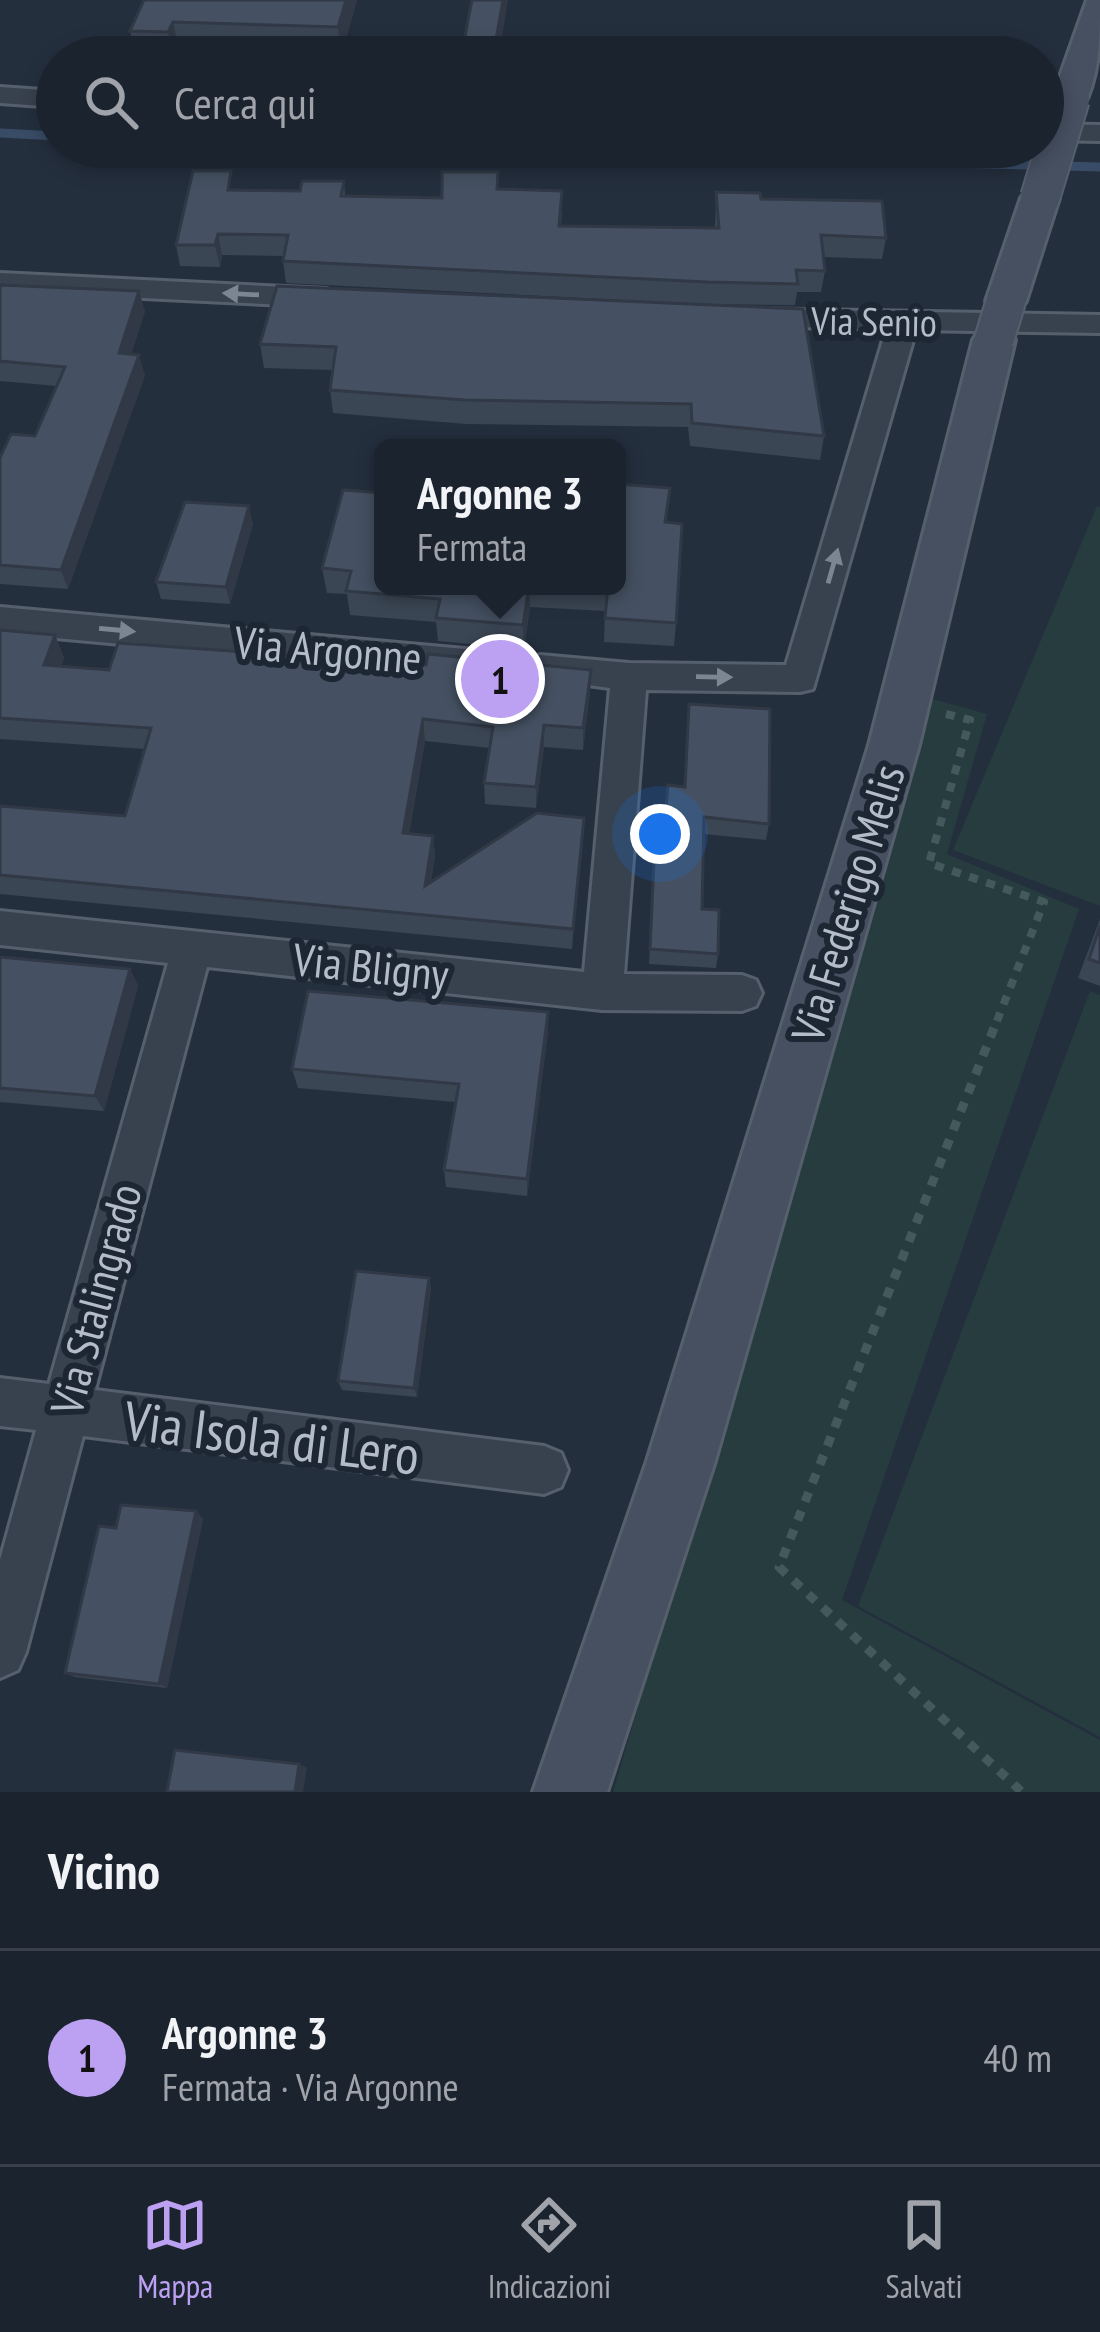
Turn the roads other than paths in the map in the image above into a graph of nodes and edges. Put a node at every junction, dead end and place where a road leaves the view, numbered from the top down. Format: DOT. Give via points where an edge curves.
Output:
graph roads {
  1 [pos="1100,6"];
  2 [pos="0,95"];
  3 [pos="36,98"];
  4 [pos="1064,119"];
  5 [pos="1064,132"];
  6 [pos="1100,133"];
  7 [pos="1049,168"];
  8 [pos="0,282"];
  9 [pos="353,299"];
  10 [pos="727,318"];
  11 [pos="903,323"];
  12 [pos="1100,324"];
  13 [pos="0,620"];
  14 [pos="629,676"];
  15 [pos="0,928"];
  16 [pos="192,947"];
  17 [pos="602,992"];
  18 [pos="742,993"];
  19 [pos="0,1402"];
  20 [pos="64,1411"];
  21 [pos="544,1470"];
  22 [pos="0,1652"];
  23 [pos="570,1792"];
  1 -- 4 [label="main road, Via Federigo Melis, bridge"];
  2 -- 3 [label="street"];
  5 -- 6 [label="street"];
  7 -- 23 [label="main road, Via Federigo Melis, bridge" via="1000,321 894,745 681,1461"];
  9 -- 8 [label="street, one-way"];
  10 -- 11 [label="street, Via Senio"];
  11 -- 12 [label="street, Via Senio"];
  14 -- 11 [label="street, Via Argonne, one-way" via="800,679"];
  13 -- 14 [label="street, Via Argonne, one-way"];
  14 -- 17 [label="street"];
  15 -- 16 [label="street, Via Bligny"];
  16 -- 17 [label="street, Via Bligny"];
  16 -- 20 [label="street, Via Stalingrado"];
  17 -- 18 [label="street, Via Bligny"];
  19 -- 20 [label="street, Via Isola di Lero"];
  20 -- 21 [label="street, Via Isola di Lero"];
  20 -- 22 [label="street, Via Stalingrado"];
}
